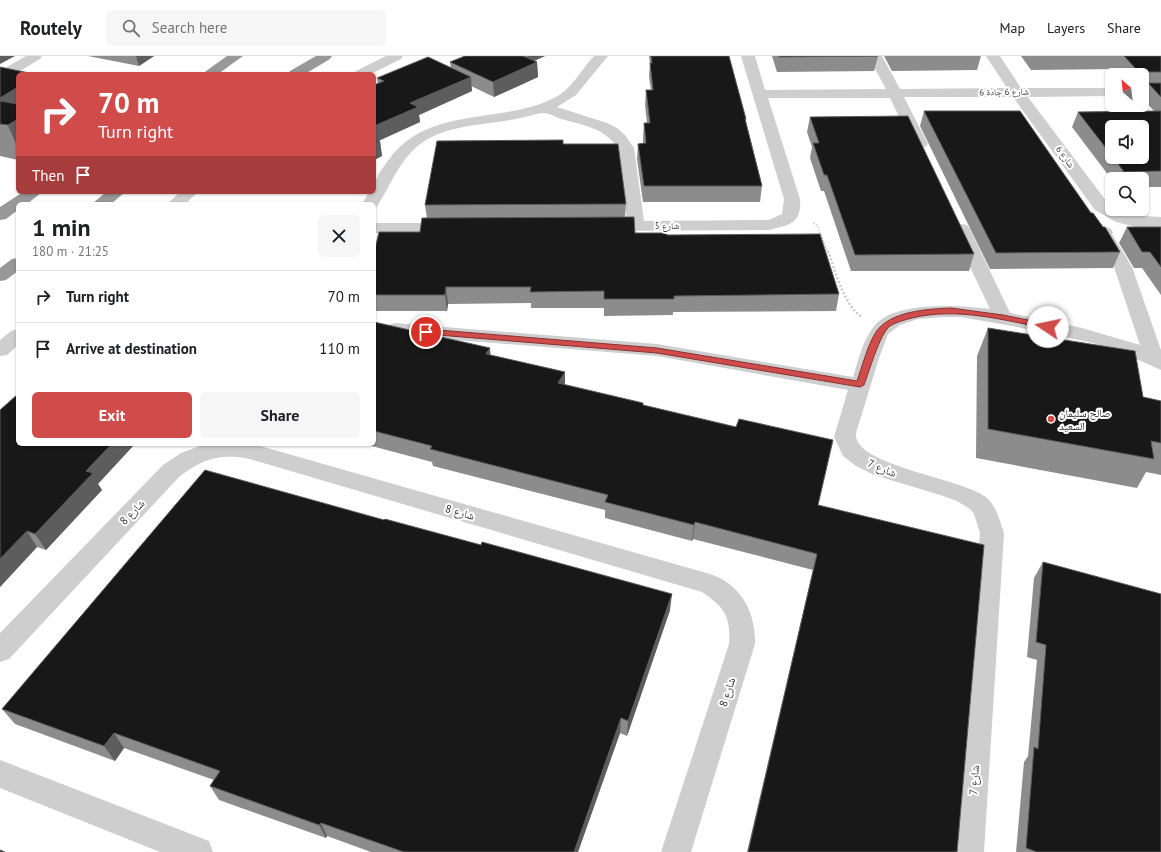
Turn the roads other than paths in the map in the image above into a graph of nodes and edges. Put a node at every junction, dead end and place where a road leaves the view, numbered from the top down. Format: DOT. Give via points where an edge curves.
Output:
graph roads {
  1 [pos="35,56"];
  2 [pos="236,56"];
  3 [pos="305,56"];
  4 [pos="325,56"];
  5 [pos="396,56"];
  6 [pos="601,56"];
  7 [pos="748,56"];
  8 [pos="875,56"];
  9 [pos="993,56"];
  10 [pos="212,72"];
  11 [pos="283,72"];
  12 [pos="298,72"];
  13 [pos="365,72"];
  14 [pos="0,76"];
  15 [pos="1016,92"];
  16 [pos="1105,92"];
  17 [pos="1149,92"];
  18 [pos="1161,92"];
  19 [pos="895,93"];
  20 [pos="759,94"];
  21 [pos="545,107"];
  22 [pos="926,156"];
  23 [pos="31,194"];
  24 [pos="113,194"];
  25 [pos="188,194"];
  26 [pos="376,194"];
  27 [pos="19,202"];
  28 [pos="103,202"];
  29 [pos="178,202"];
  30 [pos="16,204"];
  31 [pos="953,212"];
  32 [pos="0,215"];
  33 [pos="1117,217"];
  34 [pos="1161,222"];
  35 [pos="588,226"];
  36 [pos="636,226"];
  37 [pos="376,228"];
  38 [pos="461,228"];
  39 [pos="16,265"];
  40 [pos="0,276"];
  41 [pos="1003,318"];
  42 [pos="395,329"];
  43 [pos="16,337"];
  44 [pos="0,350"];
  45 [pos="1158,361"];
  46 [pos="860,385"];
  47 [pos="0,651"];
  48 [pos="0,774"];
  49 [pos="198,852"];
  50 [pos="676,852"];
  51 [pos="969,852"];
  1 -- 14 [label="street"];
  2 -- 10 [label="highway"];
  3 -- 11 [label="highway"];
  4 -- 12 [label="highway"];
  5 -- 13 [label="street"];
  6 -- 21 [label="street" via="569,95"];
  7 -- 20 [label="street"];
  8 -- 19 [label="street"];
  9 -- 15 [label="street, شارع 6"];
  15 -- 16 [label="street, شارع 6 جادة 6"];
  15 -- 19 [label="street, شارع 6 جادة 6"];
  15 -- 33 [label="street, شارع 6" via="1101,206"];
  17 -- 18 [label="street"];
  19 -- 20 [label="street, شارع 6 جادة 6"];
  19 -- 22 [label="street"];
  20 -- 36 [label="street, شارع 5" via="792,199 791,216 769,225"];
  21 -- 26 [label="street" via="517,115 443,128 422,136 407,147 396,160"];
  21 -- 36 [label="street" via="604,128 623,142 626,148"];
  23 -- 27 [label="highway"];
  24 -- 28 [label="highway"];
  25 -- 29 [label="street"];
  30 -- 32 [label="highway"];
  31 -- 41 [label="street"];
  33 -- 34 [label="street, شارع 6" via="1138,222"];
  33 -- 45 [label="street" via="1103,234 1123,267"];
  35 -- 36 [label="street, شارع 5"];
  37 -- 38 [label="street"];
  39 -- 40 [label="highway"];
  41 -- 45 [label="street" via="1093,336 1120,344"];
  41 -- 46 [label="street, شارع 7" via="951,310 928,312 886,324 879,334"];
  42 -- 46 [label="street" via="657,350"];
  43 -- 44 [label="street"];
  46 -- 51 [label="street, شارع 7" via="845,436 849,447 856,455 883,470 964,493 983,508 992,533"];
  47 -- 50 [label="street, شارع 8" via="181,462 221,448 246,450 710,584 734,603 741,616 744,630 742,644"];
  48 -- 49 [label="street"];
}
